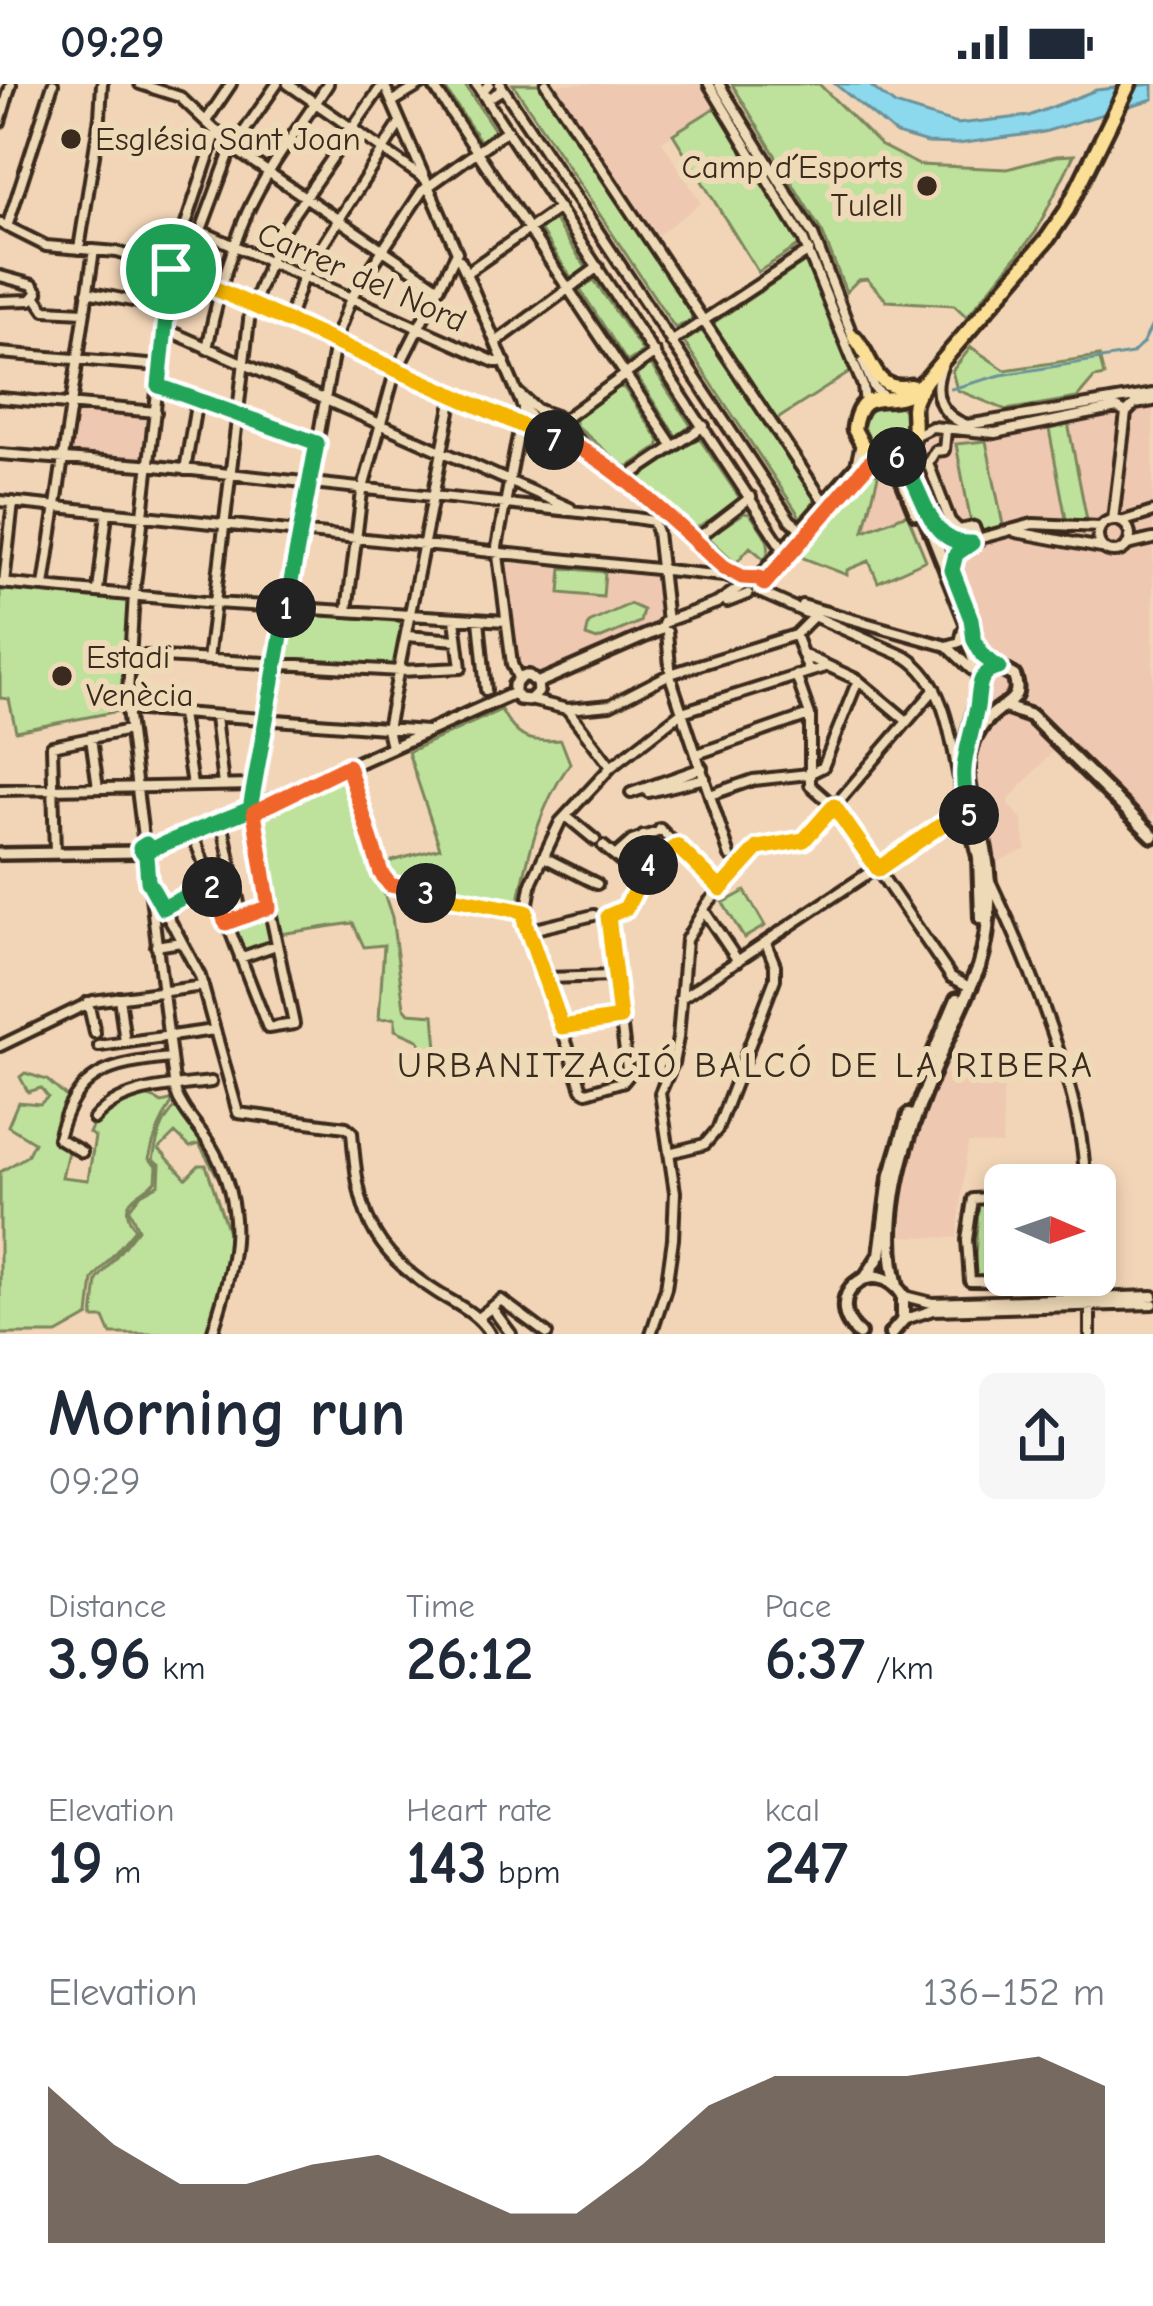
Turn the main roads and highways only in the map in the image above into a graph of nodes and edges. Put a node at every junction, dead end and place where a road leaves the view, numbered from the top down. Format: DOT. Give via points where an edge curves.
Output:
graph roads {
  1 [pos="1129,84"];
  2 [pos="854,337"];
  3 [pos="960,341"];
  4 [pos="926,380"];
  5 [pos="889,397"];
  6 [pos="914,414"];
  7 [pos="908,450"];
  8 [pos="882,458"];
  9 [pos="967,631"];
  10 [pos="999,668"];
  11 [pos="979,687"];
  12 [pos="1018,687"];
  13 [pos="1003,707"];
  14 [pos="1153,833"];
  15 [pos="866,1277"];
  16 [pos="900,1291"];
  17 [pos="896,1329"];
  18 [pos="859,1334"];
  1 -- 3 [label="main road" via="1048,238"];
  2 -- 3 [label="main road" via="873,374 898,388 916,383"];
  3 -- 4 [label="main road"];
  4 -- 5 [label="main road" via="910,394"];
  4 -- 6 [label="main road"];
  5 -- 6 [label="main road"];
  5 -- 8 [label="main road" via="865,404 855,420 860,447"];
  6 -- 7 [label="main road"];
  7 -- 8 [label="main road"];
  7 -- 9 [label="main road" via="908,473"];
  8 -- 9 [label="main road" via="899,471"];
  9 -- 10 [label="main road"];
  9 -- 11 [label="main road"];
  10 -- 11 [label="main road"];
  10 -- 12 [label="main road"];
  11 -- 13 [label="main road" via="987,704"];
  11 -- 15 [label="main road" via="962,770 981,917 976,950 897,1147 880,1255"];
  12 -- 13 [label="main road"];
  12 -- 14 [label="main road"];
  13 -- 14 [label="main road" via="1031,716"];
  13 -- 16 [label="main road" via="978,733 968,766 988,921 982,957 902,1162 892,1246"];
  15 -- 16 [label="main road"];
  15 -- 18 [label="main road" via="849,1291 845,1316"];
  16 -- 17 [label="main road"];
}
